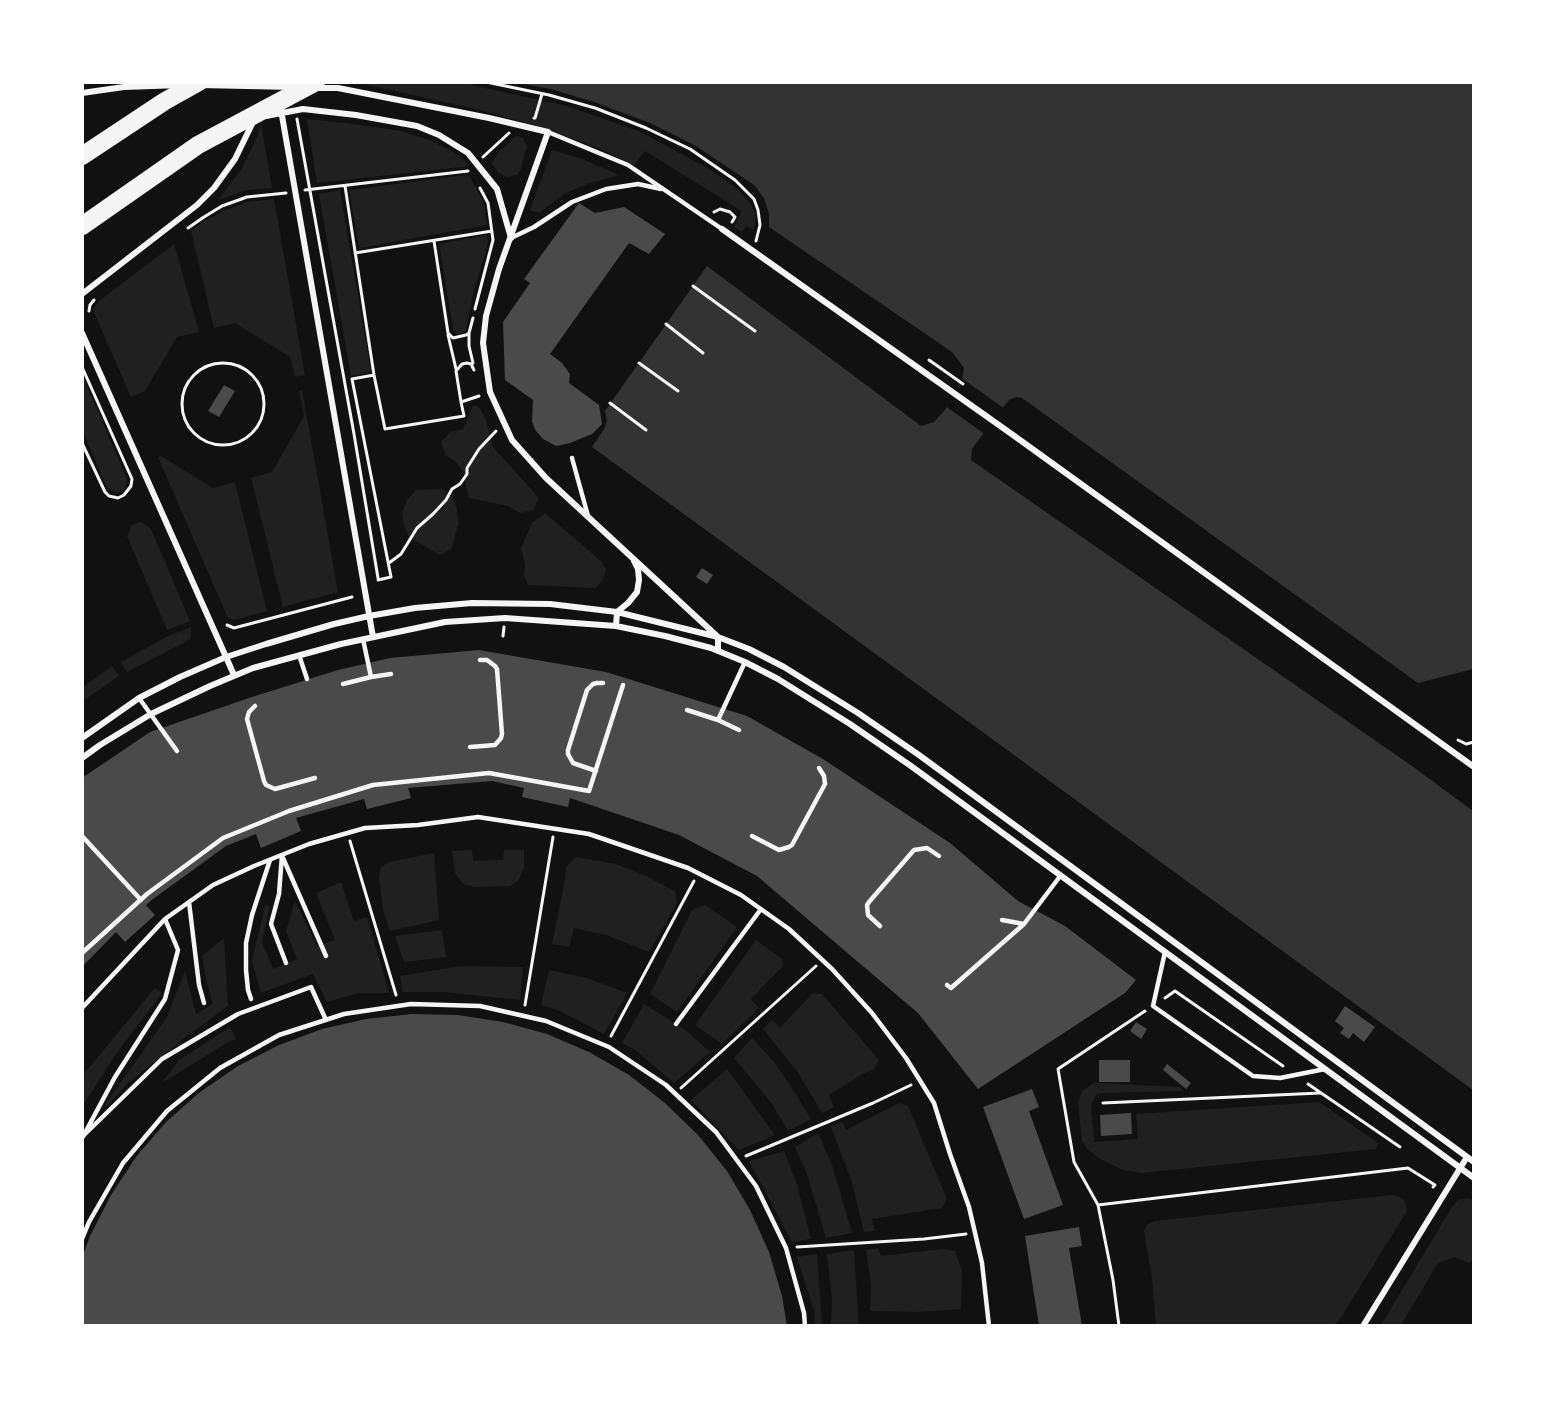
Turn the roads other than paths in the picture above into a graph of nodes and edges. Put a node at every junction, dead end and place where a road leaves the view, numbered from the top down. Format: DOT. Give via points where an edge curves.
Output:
graph roads {
  1 [pos="199,82"];
  2 [pos="277,82"];
  3 [pos="316,82"];
  4 [pos="82,93"];
  5 [pos="548,132"];
  6 [pos="82,156"];
  7 [pos="664,189"];
  8 [pos="82,226"];
  9 [pos="722,229"];
  10 [pos="511,238"];
  11 [pos="82,294"];
  12 [pos="82,333"];
  13 [pos="572,458"];
  14 [pos="588,517"];
  15 [pos="632,558"];
  16 [pos="618,612"];
  17 [pos="369,616"];
  18 [pos="615,626"];
  19 [pos="373,637"];
  20 [pos="718,637"];
  21 [pos="363,639"];
  22 [pos="718,651"];
  23 [pos="299,655"];
  24 [pos="226,657"];
  25 [pos="482,660"];
  26 [pos="745,662"];
  27 [pos="391,674"];
  28 [pos="234,675"];
  29 [pos="371,677"];
  30 [pos="307,680"];
  31 [pos="602,683"];
  32 [pos="343,684"];
  33 [pos="623,685"];
  34 [pos="139,698"];
  35 [pos="255,706"];
  36 [pos="687,710"];
  37 [pos="151,714"];
  38 [pos="718,720"];
  39 [pos="739,730"];
  40 [pos="82,738"];
  41 [pos="470,747"];
  42 [pos="177,751"];
  43 [pos="82,758"];
  44 [pos="1472,763"];
  45 [pos="819,768"];
  46 [pos="596,771"];
  47 [pos="315,778"];
  48 [pos="82,836"];
  49 [pos="752,836"];
  50 [pos="282,855"];
  51 [pos="939,856"];
  52 [pos="270,860"];
  53 [pos="1061,875"];
  54 [pos="141,900"];
  55 [pos="189,903"];
  56 [pos="761,909"];
  57 [pos="165,919"];
  58 [pos="1002,920"];
  59 [pos="1024,924"];
  60 [pos="880,926"];
  61 [pos="1165,952"];
  62 [pos="82,953"];
  63 [pos="326,956"];
  64 [pos="286,963"];
  65 [pos="947,985"];
  66 [pos="251,999"];
  67 [pos="204,1003"];
  68 [pos="82,1008"];
  69 [pos="326,1020"];
  70 [pos="676,1024"];
  71 [pos="1324,1069"];
  72 [pos="83,1136"];
  73 [pos="1467,1157"];
  74 [pos="1473,1162"];
  75 [pos="1460,1168"];
  76 [pos="1473,1178"];
  77 [pos="82,1239"];
  78 [pos="805,1326"];
  79 [pos="989,1326"];
  80 [pos="1363,1326"];
  1 -- 6 [label="highway"];
  2 -- 17 [label="street"];
  3 -- 8 [label="highway" via="198,145"];
  4 -- 5 [label="street" via="124,87 218,84 338,88"];
  5 -- 7 [label="lane" via="627,165"];
  5 -- 10 [label="street"];
  7 -- 9 [label="lane"];
  7 -- 10 [label="lane" via="638,184 606,189 572,202 534,228"];
  9 -- 44 [label="street"];
  10 -- 11 [label="street" via="497,189 468,153 439,135 417,126 303,109 255,118 235,159 214,188"];
  10 -- 14 [label="street" via="486,316 483,343 490,392 512,440"];
  12 -- 24 [label="street"];
  13 -- 14 [label="lane"];
  14 -- 15 [label="street"];
  15 -- 16 [label="street" via="638,570 637,591"];
  15 -- 20 [label="street"];
  16 -- 17 [label="street" via="550,604 472,603"];
  16 -- 18 [label="street"];
  16 -- 20 [label="street"];
  17 -- 19 [label="street"];
  17 -- 24 [label="street"];
  18 -- 19 [label="street" via="473,619"];
  18 -- 22 [label="street"];
  19 -- 21 [label="street"];
  20 -- 22 [label="street"];
  20 -- 73 [label="street" via="784,667 919,755"];
  21 -- 23 [label="street"];
  21 -- 29 [label="lane"];
  22 -- 26 [label="street"];
  23 -- 28 [label="street"];
  23 -- 30 [label="lane"];
  24 -- 28 [label="street"];
  24 -- 34 [label="street"];
  25 -- 41 [label="lane" via="497,669 502,734 495,745"];
  26 -- 38 [label="lane"];
  26 -- 53 [label="street" via="850,724"];
  27 -- 29 [label="lane"];
  28 -- 37 [label="street"];
  29 -- 32 [label="lane"];
  31 -- 46 [label="lane" via="587,690 568,750 573,763"];
  33 -- 46 [label="lane"];
  34 -- 37 [label="lane"];
  34 -- 40 [label="street"];
  35 -- 47 [label="lane" via="247,719 266,785 274,789"];
  36 -- 38 [label="lane"];
  37 -- 42 [label="lane"];
  37 -- 43 [label="street"];
  38 -- 39 [label="lane"];
  45 -- 49 [label="lane" via="825,784 792,845 779,850"];
  46 -- 54 [label="lane" via="589,791 489,773 373,784 289,811 223,838"];
  48 -- 54 [label="lane"];
  50 -- 52 [label="lane"];
  50 -- 56 [label="lane" via="365,828 478,817 589,834 688,868"];
  50 -- 63 [label="lane"];
  50 -- 64 [label="lane" via="272,924"];
  51 -- 60 [label="lane" via="927,848 915,850 868,902 868,915"];
  52 -- 55 [label="lane" via="213,885"];
  52 -- 66 [label="lane" via="246,943"];
  53 -- 59 [label="lane"];
  53 -- 61 [label="street"];
  54 -- 62 [label="lane"];
  55 -- 57 [label="lane"];
  55 -- 67 [label="lane"];
  56 -- 70 [label="lane"];
  56 -- 79 [label="lane" via="789,929 873,1013 934,1103 969,1207 982,1263"];
  57 -- 68 [label="lane"];
  57 -- 72 [label="lane" via="178,951 165,999"];
  58 -- 59 [label="lane"];
  59 -- 65 [label="lane" via="951,988"];
  61 -- 71 [label="street"];
  61 -- 71 [label="lane" via="1153,1006 1253,1076 1280,1078"];
  69 -- 72 [label="lane" via="311,987 238,1014 162,1059"];
  69 -- 77 [label="lane" via="279,1035 220,1068 167,1111 123,1163"];
  69 -- 78 [label="lane" via="411,1004 480,1006 546,1021 606,1046 675,1093 716,1132 756,1186 786,1248"];
  71 -- 75 [label="street"];
  73 -- 74 [label="street"];
  73 -- 75 [label="street"];
  75 -- 76 [label="street"];
  75 -- 80 [label="street"];
}
